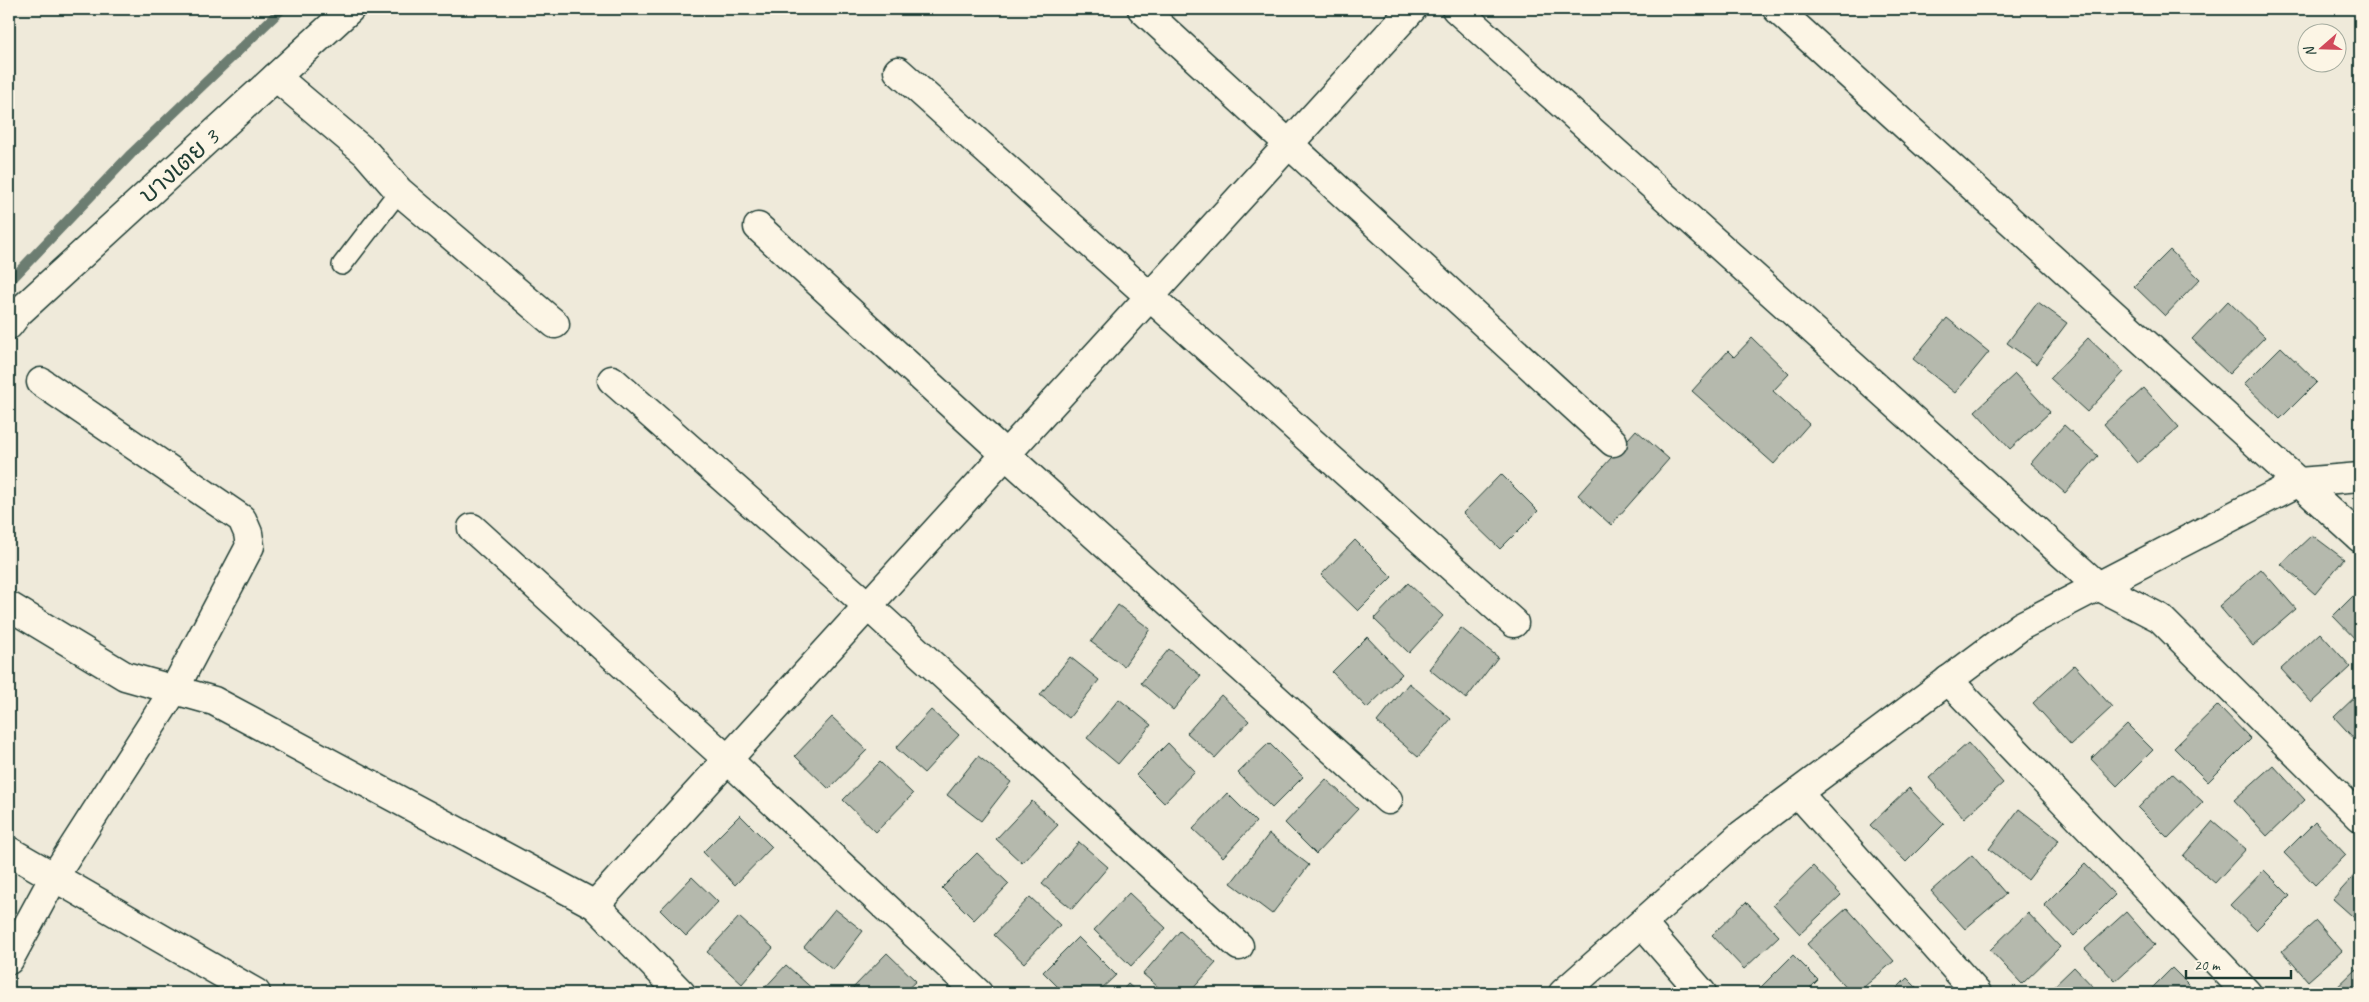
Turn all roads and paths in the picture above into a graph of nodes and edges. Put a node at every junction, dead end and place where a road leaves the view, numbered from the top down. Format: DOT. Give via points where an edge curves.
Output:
graph roads {
  1 [pos="350,9"];
  2 [pos="1142,9"];
  3 [pos="1412,9"];
  4 [pos="1456,9"];
  5 [pos="1777,9"];
  6 [pos="898,71"];
  7 [pos="276,77"];
  8 [pos="1289,143"];
  9 [pos="399,191"];
  10 [pos="758,227"];
  11 [pos="342,265"];
  12 [pos="1150,296"];
  13 [pos="555,324"];
  14 [pos="9,325"];
  15 [pos="612,380"];
  16 [pos="41,382"];
  17 [pos="1613,442"];
  18 [pos="1005,454"];
  19 [pos="2360,477"];
  20 [pos="2299,482"];
  21 [pos="472,528"];
  22 [pos="2360,538"];
  23 [pos="2098,586"];
  24 [pos="9,606"];
  25 [pos="868,606"];
  26 [pos="1514,624"];
  27 [pos="1948,680"];
  28 [pos="174,690"];
  29 [pos="727,759"];
  30 [pos="1798,793"];
  31 [pos="1388,800"];
  32 [pos="2360,817"];
  33 [pos="9,851"];
  34 [pos="54,877"];
  35 [pos="595,905"];
  36 [pos="1642,924"];
  37 [pos="1239,946"];
  38 [pos="9,960"];
  39 [pos="256,993"];
  40 [pos="681,993"];
  41 [pos="978,993"];
  42 [pos="1563,993"];
  43 [pos="1702,993"];
  44 [pos="1977,993"];
  45 [pos="2247,993"];
  1 -- 7 [label="street, บางเตย 3"];
  2 -- 8 [label="street"];
  3 -- 8 [label="street"];
  4 -- 23 [label="street"];
  5 -- 20 [label="street"];
  6 -- 12 [label="street"];
  7 -- 9 [label="street" via="366,153"];
  7 -- 14 [label="street, บางเตย 3" via="18,313"];
  8 -- 12 [label="street"];
  8 -- 17 [label="street"];
  9 -- 11 [label="lane"];
  9 -- 13 [label="street"];
  10 -- 18 [label="street"];
  12 -- 18 [label="street"];
  12 -- 26 [label="street"];
  15 -- 25 [label="street"];
  16 -- 28 [label="street" via="242,518 250,546"];
  18 -- 25 [label="street"];
  18 -- 31 [label="street"];
  19 -- 20 [label="street"];
  20 -- 22 [label="street"];
  20 -- 23 [label="street"];
  21 -- 29 [label="street"];
  23 -- 27 [label="street" via="2020,626"];
  23 -- 32 [label="street" via="2160,618"];
  24 -- 28 [label="street" via="125,676"];
  25 -- 29 [label="street"];
  25 -- 37 [label="street"];
  27 -- 30 [label="street"];
  27 -- 45 [label="street"];
  28 -- 34 [label="street"];
  28 -- 35 [label="street" via="214,701"];
  29 -- 35 [label="street"];
  29 -- 41 [label="street"];
  30 -- 36 [label="street" via="1742,835"];
  30 -- 44 [label="street"];
  33 -- 34 [label="street"];
  34 -- 38 [label="street"];
  34 -- 39 [label="street"];
  35 -- 40 [label="street"];
  36 -- 42 [label="street"];
  36 -- 43 [label="street"];
}
